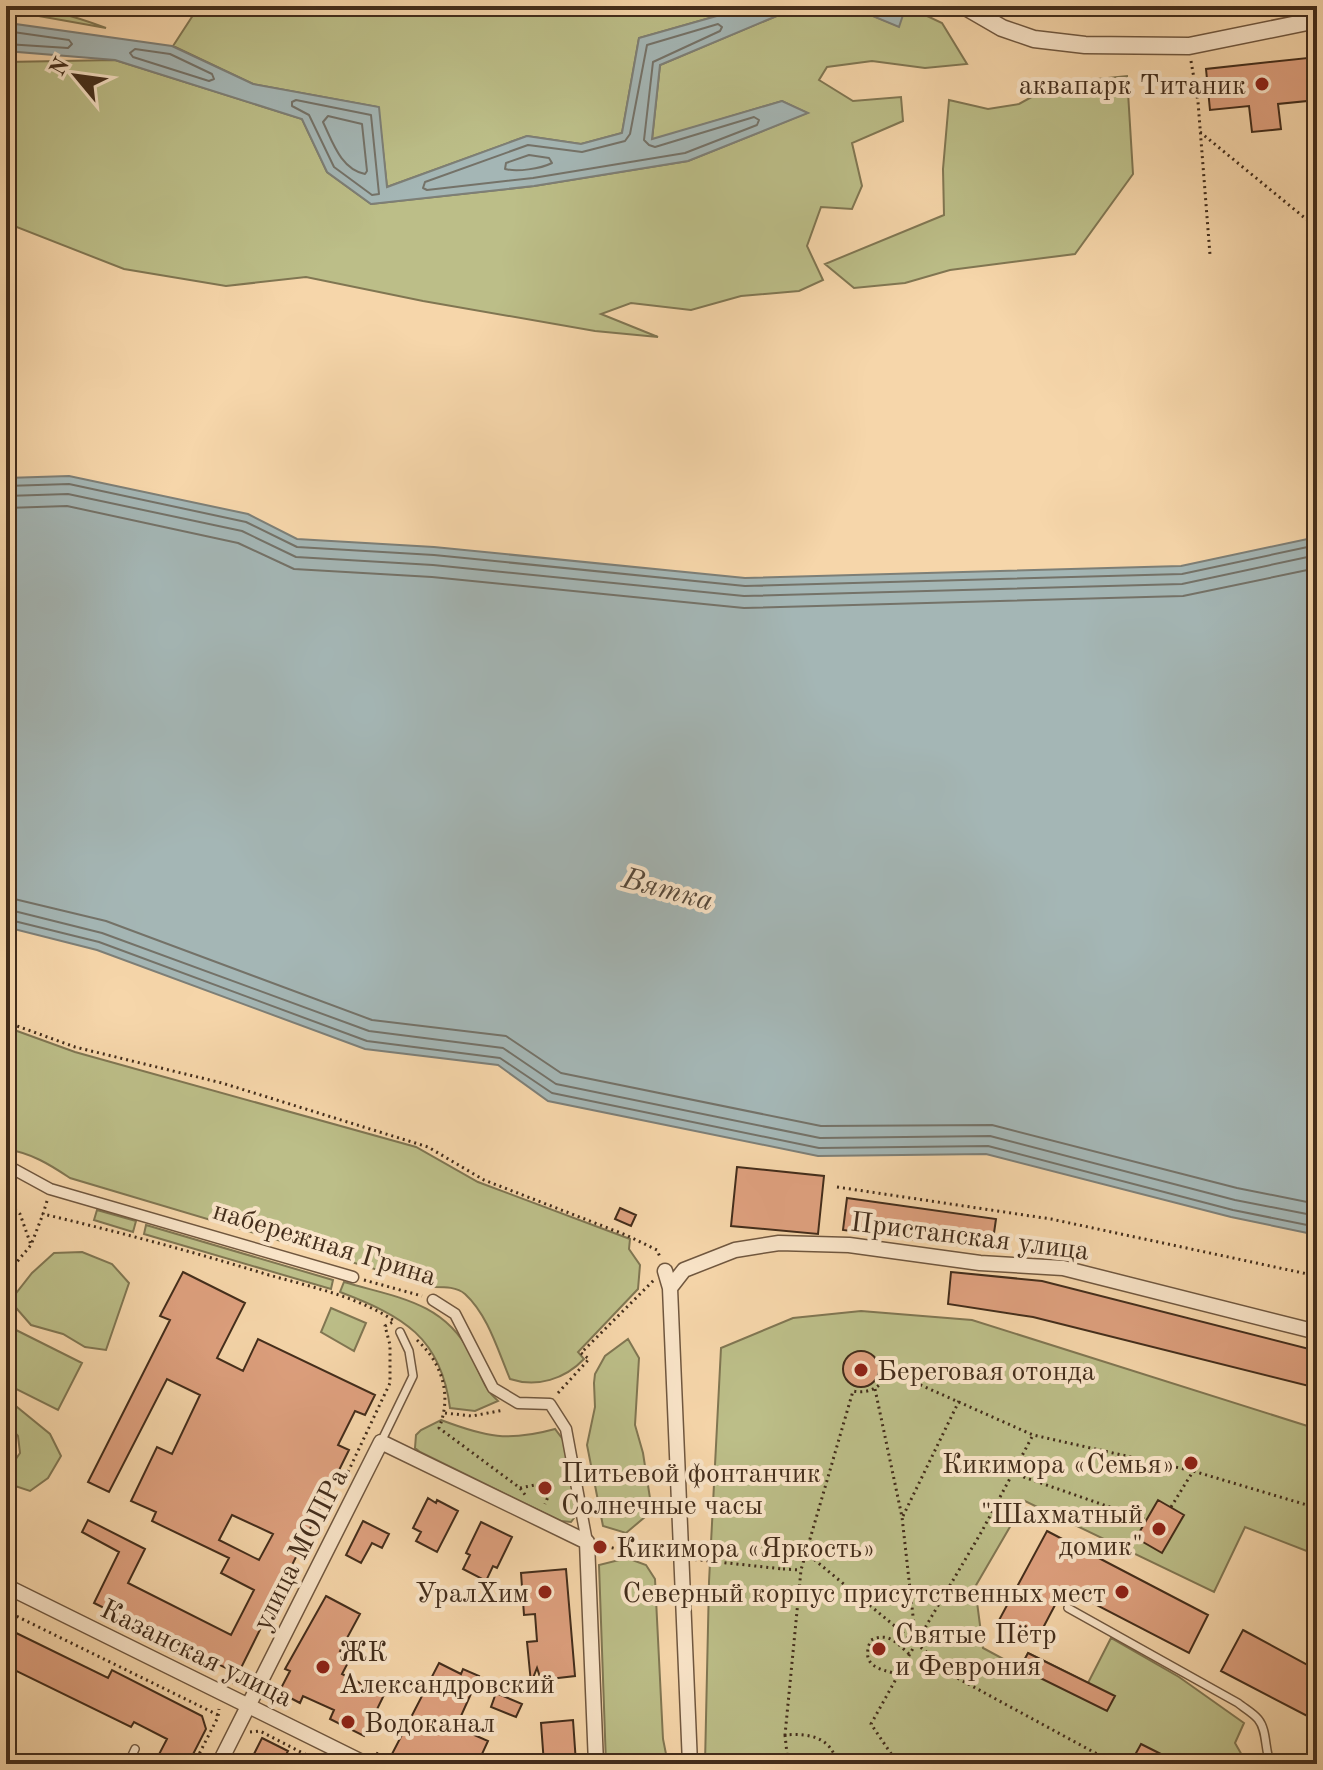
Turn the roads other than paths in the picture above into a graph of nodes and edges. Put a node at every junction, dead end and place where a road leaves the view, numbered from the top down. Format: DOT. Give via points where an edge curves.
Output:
graph roads {
  1 [pos="964,6"];
  2 [pos="1317,20"];
  3 [pos="6,1165"];
  4 [pos="665,1271"];
  5 [pos="353,1277"];
  6 [pos="670,1288"];
  7 [pos="433,1300"];
  8 [pos="402,1330"];
  9 [pos="1317,1332"];
  10 [pos="381,1442"];
  11 [pos="587,1542"];
  12 [pos="6,1586"];
  13 [pos="1068,1608"];
  14 [pos="249,1707"];
  15 [pos="135,1749"];
  16 [pos="128,1764"];
  17 [pos="219,1764"];
  18 [pos="366,1764"];
  19 [pos="596,1764"];
  20 [pos="690,1764"];
  21 [pos="1271,1764"];
  1 -- 2 [label="street" via="1002,28 1066,44 1189,46"];
  3 -- 5 [label="street, набережная Грина" via="50,1189"];
  4 -- 6 [label="street"];
  6 -- 9 [label="street, Пристанская улица" via="684,1270 735,1250 779,1243 839,1244 1063,1268"];
  6 -- 20 [label="street"];
  7 -- 11 [label="street, набережная Грина" via="455,1314 493,1388 518,1403 550,1404 566,1429"];
  8 -- 10 [label="lane" via="413,1376"];
  10 -- 11 [label="street"];
  10 -- 14 [label="street, улица МОПРа"];
  11 -- 19 [label="street"];
  12 -- 14 [label="street, Казанская улица"];
  13 -- 21 [label="lane" via="1238,1703 1262,1726"];
  14 -- 17 [label="street, улица МОПРа"];
  14 -- 18 [label="street, Казанская улица"];
  15 -- 16 [label="lane"];
}
